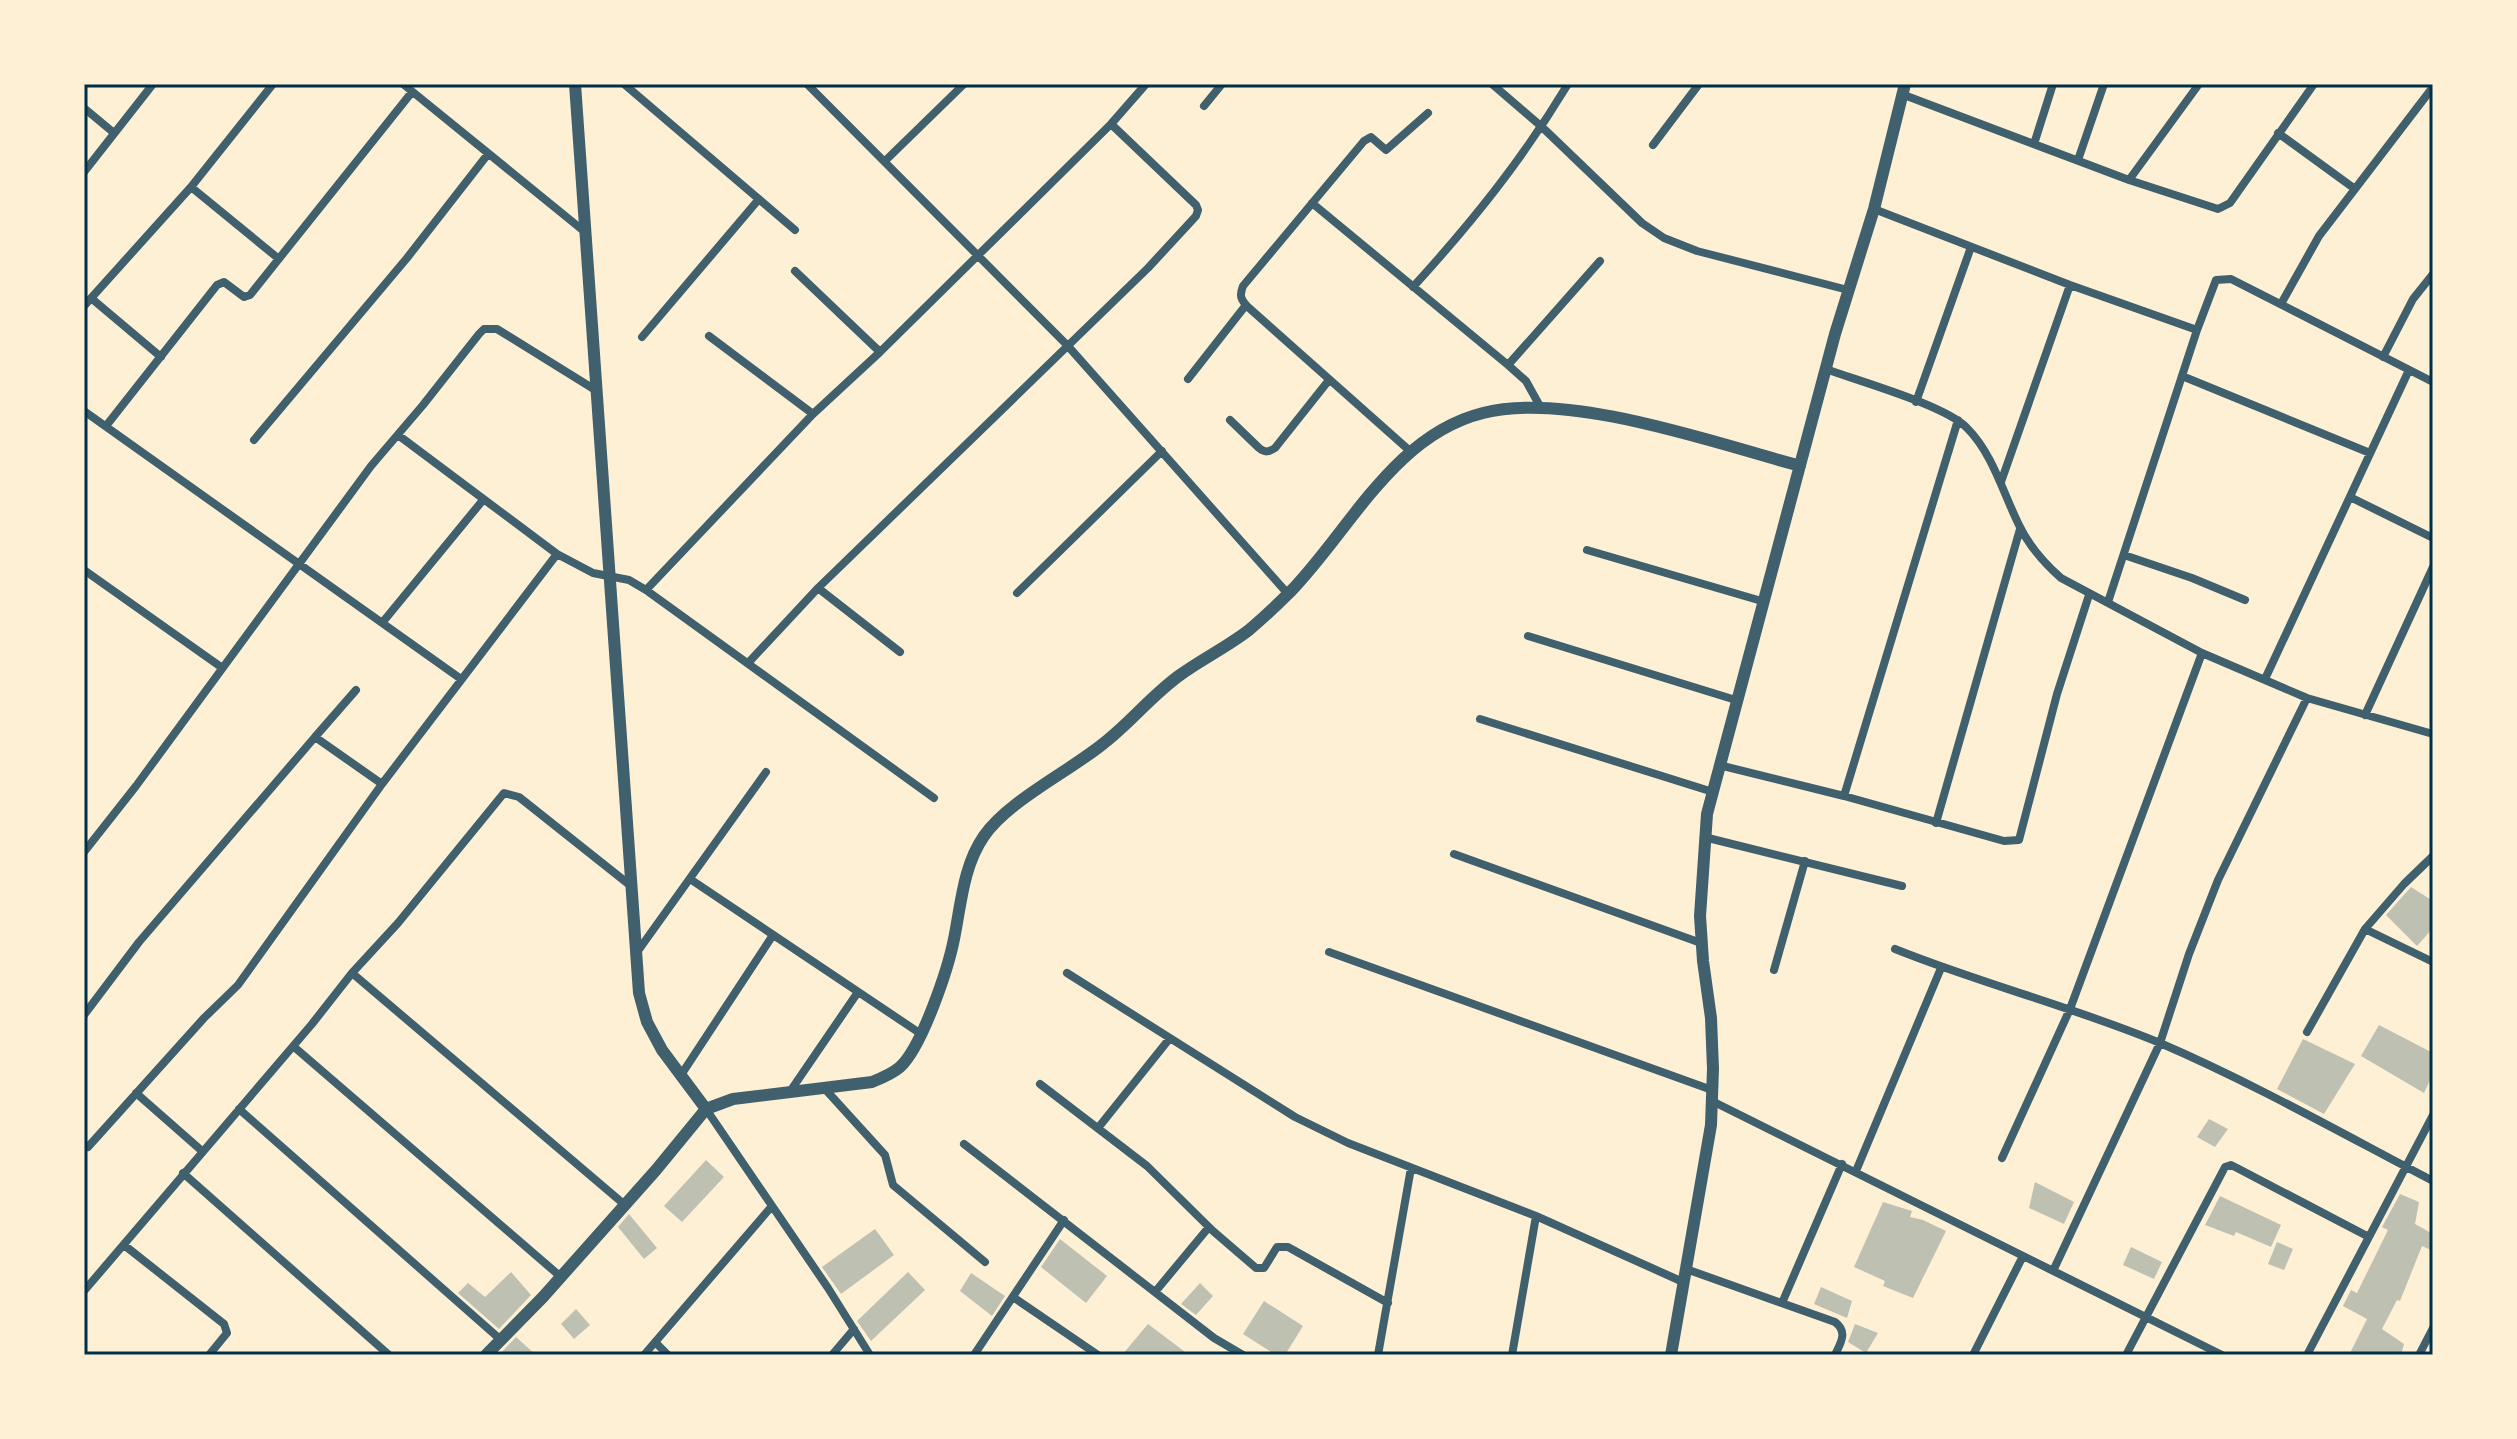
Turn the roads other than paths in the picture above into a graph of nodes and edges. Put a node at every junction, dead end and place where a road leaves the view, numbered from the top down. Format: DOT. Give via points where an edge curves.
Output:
graph roads {
  1 [pos="153,84"];
  2 [pos="273,84"];
  3 [pos="403,84"];
  4 [pos="575,84"];
  5 [pos="624,84"];
  6 [pos="807,84"];
  7 [pos="964,84"];
  8 [pos="1146,84"];
  9 [pos="1222,84"];
  10 [pos="1492,84"];
  11 [pos="1568,84"];
  12 [pos="1699,84"];
  13 [pos="2053,84"];
  14 [pos="2104,84"];
  15 [pos="2199,84"];
  16 [pos="2314,84"];
  17 [pos="2433,87"];
  18 [pos="1905,90"];
  19 [pos="412,92"];
  20 [pos="1204,106"];
  21 [pos="84,108"];
  22 [pos="1428,113"];
  23 [pos="1111,124"];
  24 [pos="1542,127"];
  25 [pos="114,133"];
  26 [pos="2278,133"];
  27 [pos="2034,144"];
  28 [pos="1653,145"];
  29 [pos="488,154"];
  30 [pos="2078,160"];
  31 [pos="885,161"];
  32 [pos="84,172"];
  33 [pos="2129,180"];
  34 [pos="191,187"];
  35 [pos="2355,189"];
  36 [pos="759,199"];
  37 [pos="1312,203"];
  38 [pos="1874,209"];
  39 [pos="795,230"];
  40 [pos="586,232"];
  41 [pos="1971,247"];
  42 [pos="977,255"];
  43 [pos="279,259"];
  44 [pos="1600,261"];
  45 [pos="795,271"];
  46 [pos="2433,274"];
  47 [pos="2070,285"];
  48 [pos="1413,287"];
  49 [pos="1848,290"];
  50 [pos="91,298"];
  51 [pos="2281,304"];
  52 [pos="1246,305"];
  53 [pos="84,306"];
  54 [pos="2197,330"];
  55 [pos="709,336"];
  56 [pos="642,337"];
  57 [pos="1067,345"];
  58 [pos="880,352"];
  59 [pos="161,357"];
  60 [pos="2383,357"];
  61 [pos="1508,365"];
  62 [pos="1826,369"];
  63 [pos="2409,370"];
  64 [pos="2182,376"];
  65 [pos="1188,379"];
  66 [pos="1329,380"];
  67 [pos="2433,382"];
  68 [pos="598,391"];
  69 [pos="1916,402"];
  70 [pos="1541,408"];
  71 [pos="84,411"];
  72 [pos="813,414"];
  73 [pos="1230,420"];
  74 [pos="1958,420"];
  75 [pos="106,426"];
  76 [pos="398,435"];
  77 [pos="254,440"];
  78 [pos="1162,451"];
  79 [pos="1410,451"];
  80 [pos="2370,453"];
  81 [pos="1800,466"];
  82 [pos="2001,482"];
  83 [pos="2350,497"];
  84 [pos="483,500"];
  85 [pos="2020,529"];
  86 [pos="2433,538"];
  87 [pos="1587,550"];
  88 [pos="557,554"];
  89 [pos="2124,555"];
  90 [pos="297,563"];
  91 [pos="2433,567"];
  92 [pos="84,570"];
  93 [pos="611,576"];
  94 [pos="818,588"];
  95 [pos="646,590"];
  96 [pos="1017,593"];
  97 [pos="1288,594"];
  98 [pos="2089,595"];
  99 [pos="2245,600"];
  100 [pos="1765,602"];
  101 [pos="2108,602"];
  102 [pos="382,623"];
  103 [pos="1528,636"];
  104 [pos="900,652"];
  105 [pos="2202,653"];
  106 [pos="749,662"];
  107 [pos="221,667"];
  108 [pos="461,679"];
  109 [pos="2265,679"];
  110 [pos="356,690"];
  111 [pos="2307,698"];
  112 [pos="1739,701"];
  113 [pos="2365,715"];
  114 [pos="1480,719"];
  115 [pos="2433,734"];
  116 [pos="315,737"];
  117 [pos="1719,765"];
  118 [pos="766,772"];
  119 [pos="382,784"];
  120 [pos="1713,792"];
  121 [pos="1844,796"];
  122 [pos="934,798"];
  123 [pos="1936,823"];
  124 [pos="1704,837"];
  125 [pos="84,852"];
  126 [pos="1454,854"];
  127 [pos="2433,856"];
  128 [pos="1805,861"];
  129 [pos="690,879"];
  130 [pos="631,886"];
  131 [pos="1902,886"];
  132 [pos="2365,929"];
  133 [pos="773,935"];
  134 [pos="1701,943"];
  135 [pos="1895,949"];
  136 [pos="1329,952"];
  137 [pos="635,956"];
  138 [pos="2433,962"];
  139 [pos="1941,968"];
  140 [pos="1774,970"];
  141 [pos="352,973"];
  142 [pos="1067,973"];
  143 [pos="858,992"];
  144 [pos="2070,1009"];
  145 [pos="84,1015"];
  146 [pos="2307,1032"];
  147 [pos="921,1034"];
  148 [pos="1170,1038"];
  149 [pos="2160,1043"];
  150 [pos="293,1046"];
  151 [pos="681,1075"];
  152 [pos="1040,1084"];
  153 [pos="825,1089"];
  154 [pos="136,1093"];
  155 [pos="789,1093"];
  156 [pos="1712,1096"];
  157 [pos="239,1109"];
  158 [pos="706,1109"];
  159 [pos="2433,1115"];
  160 [pos="1098,1128"];
  161 [pos="964,1144"];
  162 [pos="88,1147"];
  163 [pos="202,1151"];
  164 [pos="2002,1158"];
  165 [pos="1842,1164"];
  166 [pos="2406,1167"];
  167 [pos="1411,1168"];
  168 [pos="1856,1171"];
  169 [pos="183,1173"];
  170 [pos="2433,1181"];
  171 [pos="625,1205"];
  172 [pos="772,1206"];
  173 [pos="1536,1216"];
  174 [pos="1064,1220"];
  175 [pos="1209,1227"];
  176 [pos="2369,1237"];
  177 [pos="124,1245"];
  178 [pos="2023,1256"];
  179 [pos="985,1262"];
  180 [pos="1686,1269"];
  181 [pos="2053,1271"];
  182 [pos="561,1277"];
  183 [pos="1683,1282"];
  184 [pos="84,1291"];
  185 [pos="1155,1292"];
  186 [pos="1013,1297"];
  187 [pos="1388,1303"];
  188 [pos="1782,1303"];
  189 [pos="2147,1317"];
  190 [pos="2433,1328"];
  191 [pos="854,1329"];
  192 [pos="501,1340"];
  193 [pos="655,1342"];
  194 [pos="209,1355"];
  195 [pos="389,1355"];
  196 [pos="486,1355"];
  197 [pos="644,1355"];
  198 [pos="668,1355"];
  199 [pos="832,1355"];
  200 [pos="870,1355"];
  201 [pos="974,1355"];
  202 [pos="1098,1355"];
  203 [pos="1243,1355"];
  204 [pos="1378,1355"];
  205 [pos="1512,1355"];
  206 [pos="1671,1355"];
  207 [pos="1835,1355"];
  208 [pos="1973,1355"];
  209 [pos="2126,1355"];
  210 [pos="2222,1355"];
  211 [pos="2307,1355"];
  212 [pos="2419,1355"];
  1 -- 25 [label="street"];
  2 -- 34 [label="street"];
  3 -- 19 [label="street"];
  4 -- 40 [label="street"];
  5 -- 36 [label="street"];
  6 -- 31 [label="street"];
  7 -- 31 [label="street"];
  8 -- 23 [label="street"];
  9 -- 20 [label="street"];
  10 -- 24 [label="street"];
  11 -- 24 [label="street"];
  12 -- 28 [label="street"];
  13 -- 27 [label="street"];
  14 -- 30 [label="street"];
  15 -- 33 [label="street"];
  16 -- 26 [label="street"];
  17 -- 35 [label="street"];
  18 -- 27 [label="street"];
  18 -- 38 [label="street"];
  19 -- 29 [label="street"];
  19 -- 43 [label="street"];
  21 -- 25 [label="street"];
  22 -- 37 [label="street" via="1389,149 1368,137"];
  23 -- 42 [label="street"];
  23 -- 57 [label="street" via="1198,210 1148,268"];
  24 -- 48 [label="street" via="1482,210"];
  24 -- 49 [label="street" via="1664,238"];
  25 -- 32 [label="street"];
  26 -- 33 [label="street" via="2230,203 2218,209"];
  26 -- 35 [label="street"];
  27 -- 30 [label="street"];
  29 -- 40 [label="street"];
  29 -- 77 [label="street"];
  30 -- 33 [label="street"];
  31 -- 42 [label="street"];
  34 -- 43 [label="street"];
  34 -- 50 [label="street"];
  35 -- 51 [label="street" via="2309,251"];
  36 -- 39 [label="street"];
  36 -- 56 [label="street"];
  37 -- 48 [label="street"];
  37 -- 52 [label="street" via="1243,286 1240,294"];
  38 -- 41 [label="street"];
  38 -- 49 [label="street"];
  40 -- 68 [label="street"];
  41 -- 47 [label="street"];
  41 -- 69 [label="street"];
  42 -- 57 [label="street"];
  42 -- 58 [label="street"];
  43 -- 59 [label="street" via="246,297 224,282 217,285"];
  44 -- 61 [label="street"];
  45 -- 58 [label="street"];
  46 -- 60 [label="street" via="2413,299"];
  47 -- 54 [label="street"];
  47 -- 82 [label="street"];
  48 -- 61 [label="street"];
  49 -- 62 [label="street"];
  50 -- 53 [label="street"];
  50 -- 59 [label="street"];
  51 -- 54 [label="street" via="2222,278 2212,287"];
  51 -- 60 [label="street"];
  52 -- 65 [label="street"];
  52 -- 66 [label="street"];
  54 -- 64 [label="street"];
  55 -- 72 [label="street"];
  57 -- 78 [label="street"];
  57 -- 94 [label="street"];
  58 -- 72 [label="street"];
  59 -- 75 [label="street"];
  60 -- 63 [label="street"];
  61 -- 70 [label="street" via="1526,381"];
  62 -- 69 [label="street"];
  62 -- 81 [label="street"];
  63 -- 67 [label="street"];
  63 -- 80 [label="street"];
  64 -- 80 [label="street"];
  64 -- 89 [label="street"];
  66 -- 73 [label="street" via="1270,451 1264,452"];
  66 -- 79 [label="street"];
  68 -- 76 [label="street" via="491,328 479,334"];
  68 -- 93 [label="street"];
  69 -- 74 [label="street"];
  70 -- 79 [label="street" via="1465,418"];
  70 -- 81 [label="street" via="1642,423"];
  71 -- 75 [label="street"];
  72 -- 95 [label="street"];
  74 -- 82 [label="street"];
  74 -- 121 [label="street"];
  75 -- 90 [label="street"];
  76 -- 84 [label="street"];
  76 -- 90 [label="street"];
  78 -- 96 [label="street"];
  78 -- 97 [label="street"];
  79 -- 97 [label="street"];
  80 -- 83 [label="street"];
  81 -- 100 [label="street"];
  82 -- 85 [label="street"];
  83 -- 86 [label="street"];
  83 -- 109 [label="street"];
  84 -- 88 [label="street"];
  84 -- 102 [label="street"];
  85 -- 98 [label="street" via="2046,565"];
  85 -- 123 [label="street"];
  87 -- 100 [label="street"];
  88 -- 93 [label="street"];
  88 -- 108 [label="street"];
  89 -- 99 [label="street"];
  89 -- 101 [label="street"];
  90 -- 102 [label="street"];
  90 -- 107 [label="street"];
  91 -- 113 [label="street"];
  92 -- 107 [label="street"];
  93 -- 95 [label="street"];
  93 -- 130 [label="street"];
  94 -- 104 [label="street"];
  94 -- 106 [label="street"];
  95 -- 106 [label="street"];
  97 -- 147 [label="street" via="1249,630 1159,691 1105,743 1000,818 984,836 973,856 953,945"];
  98 -- 101 [label="street"];
  98 -- 123 [label="street" via="2019,840"];
  100 -- 112 [label="street"];
  101 -- 105 [label="street"];
  102 -- 108 [label="street"];
  103 -- 112 [label="street"];
  105 -- 109 [label="street"];
  105 -- 144 [label="street"];
  106 -- 122 [label="street"];
  107 -- 125 [label="street"];
  108 -- 119 [label="street"];
  109 -- 111 [label="street"];
  110 -- 116 [label="street"];
  111 -- 113 [label="street"];
  111 -- 149 [label="street" via="2203,916"];
  112 -- 117 [label="street"];
  113 -- 115 [label="street"];
  114 -- 120 [label="street"];
  116 -- 119 [label="street"];
  116 -- 145 [label="street" via="139,942"];
  117 -- 120 [label="street"];
  117 -- 121 [label="street"];
  118 -- 129 [label="street"];
  119 -- 154 [label="street" via="238,985"];
  120 -- 124 [label="street"];
  121 -- 123 [label="street"];
  124 -- 128 [label="street"];
  124 -- 134 [label="street"];
  126 -- 134 [label="street"];
  127 -- 132 [label="street"];
  128 -- 131 [label="street"];
  128 -- 140 [label="street"];
  129 -- 133 [label="street"];
  129 -- 137 [label="street"];
  130 -- 137 [label="street"];
  130 -- 141 [label="street" via="519,797 504,793"];
  132 -- 138 [label="street"];
  132 -- 146 [label="street"];
  133 -- 143 [label="street"];
  133 -- 151 [label="street"];
  134 -- 156 [label="street" via="1711,1018"];
  135 -- 139 [label="street"];
  136 -- 156 [label="street"];
  137 -- 151 [label="street" via="647,1022"];
  139 -- 144 [label="street"];
  139 -- 168 [label="street"];
  141 -- 150 [label="street"];
  141 -- 171 [label="street"];
  142 -- 148 [label="street"];
  143 -- 147 [label="street"];
  143 -- 155 [label="street"];
  144 -- 149 [label="street"];
  144 -- 164 [label="street"];
  147 -- 153 [label="street" via="901,1066 886,1077"];
  148 -- 160 [label="street"];
  148 -- 167 [label="street" via="1295,1117"];
  149 -- 166 [label="street"];
  149 -- 181 [label="street"];
  150 -- 157 [label="street"];
  150 -- 182 [label="street"];
  151 -- 158 [label="street"];
  152 -- 160 [label="street"];
  153 -- 155 [label="street"];
  153 -- 179 [label="street" via="885,1155 893,1185"];
  154 -- 162 [label="street"];
  154 -- 163 [label="street"];
  155 -- 158 [label="street" via="733,1099"];
  156 -- 165 [label="street"];
  156 -- 180 [label="street"];
  157 -- 163 [label="street"];
  157 -- 192 [label="street"];
  158 -- 171 [label="street"];
  158 -- 172 [label="street"];
  159 -- 166 [label="street"];
  160 -- 175 [label="street" via="1147,1166"];
  161 -- 174 [label="street"];
  163 -- 169 [label="street"];
  165 -- 168 [label="street"];
  165 -- 188 [label="street"];
  166 -- 170 [label="street"];
  166 -- 176 [label="street"];
  167 -- 173 [label="street"];
  167 -- 187 [label="street"];
  168 -- 178 [label="street"];
  169 -- 177 [label="street"];
  169 -- 195 [label="street"];
  171 -- 182 [label="street"];
  172 -- 191 [label="street"];
  172 -- 193 [label="street"];
  173 -- 183 [label="street"];
  173 -- 205 [label="street"];
  174 -- 185 [label="street"];
  174 -- 186 [label="street"];
  175 -- 185 [label="street"];
  175 -- 187 [label="street" via="1256,1268 1264,1268 1277,1247 1288,1247"];
  176 -- 189 [label="street" via="2231,1165 2225,1167"];
  176 -- 211 [label="street"];
  177 -- 184 [label="street"];
  177 -- 194 [label="street" via="224,1324 227,1333"];
  178 -- 181 [label="street"];
  178 -- 208 [label="street"];
  180 -- 183 [label="street"];
  180 -- 188 [label="street"];
  181 -- 189 [label="street"];
  182 -- 192 [label="street"];
  183 -- 206 [label="street"];
  185 -- 203 [label="street"];
  186 -- 201 [label="street"];
  186 -- 202 [label="street"];
  187 -- 204 [label="street"];
  188 -- 207 [label="street" via="1841,1327"];
  189 -- 209 [label="street"];
  189 -- 210 [label="street"];
  190 -- 212 [label="street"];
  191 -- 199 [label="street"];
  191 -- 200 [label="street"];
  192 -- 196 [label="street"];
  193 -- 197 [label="street"];
  193 -- 198 [label="street"];
}
